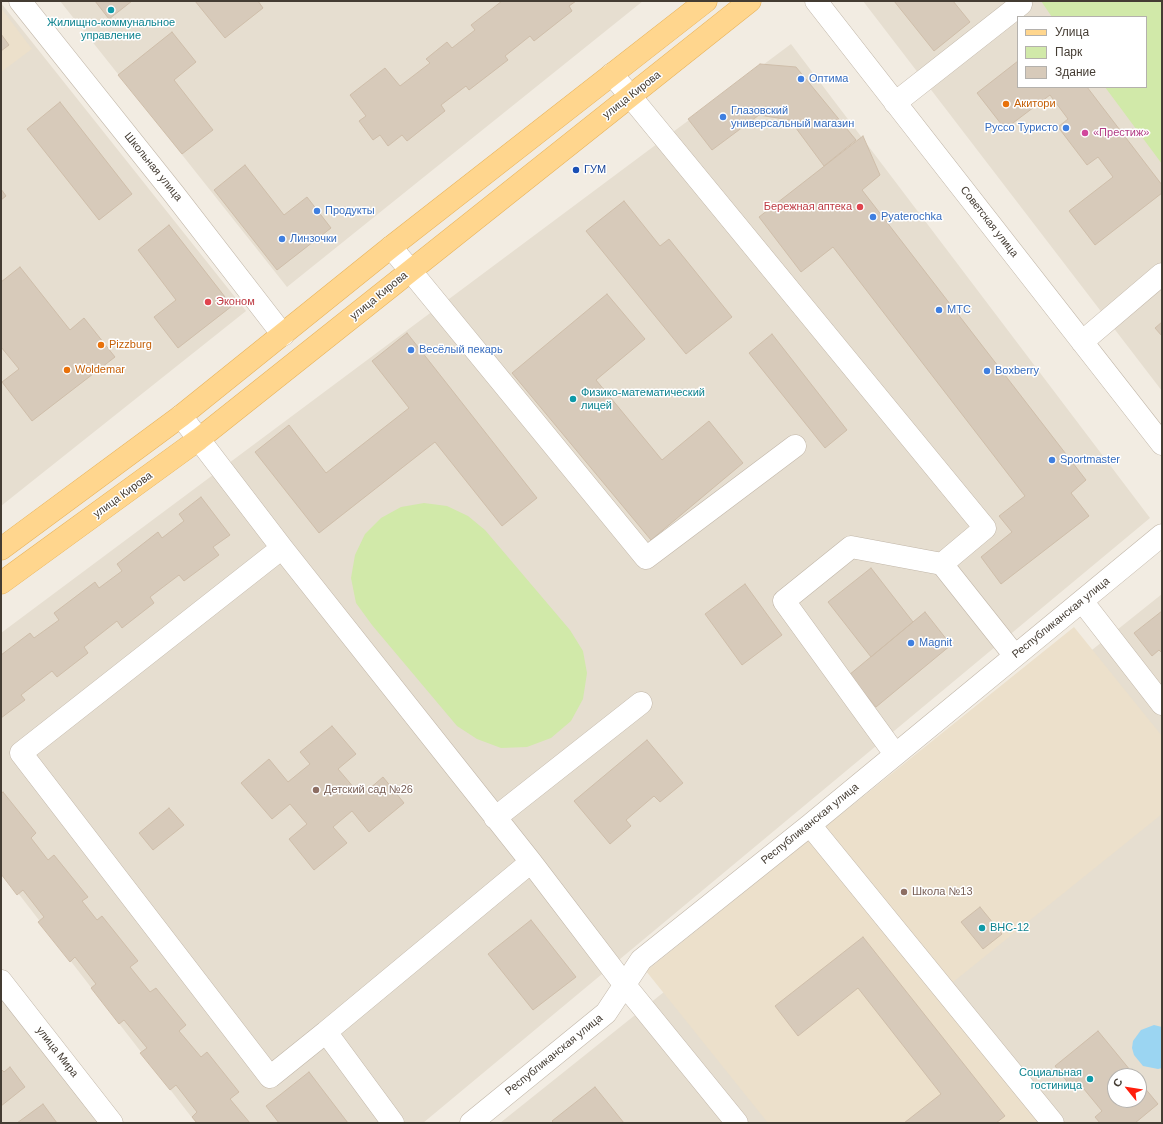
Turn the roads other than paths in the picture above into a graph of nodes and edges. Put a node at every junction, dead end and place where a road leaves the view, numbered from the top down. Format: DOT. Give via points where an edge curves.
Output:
graph roads {
  1 [pos="20,1"];
  2 [pos="706,1"];
  3 [pos="750,1"];
  4 [pos="816,1"];
  5 [pos="1019,1"];
  6 [pos="612,74"];
  7 [pos="630,96"];
  8 [pos="895,103"];
  9 [pos="391,247"];
  10 [pos="410,271"];
  11 [pos="1162,274"];
  12 [pos="283,335"];
  13 [pos="1082,342"];
  14 [pos="181,416"];
  15 [pos="199,439"];
  16 [pos="1162,444"];
  17 [pos="795,446"];
  18 [pos="1162,535"];
  19 [pos="1,548"];
  20 [pos="282,548"];
  21 [pos="942,564"];
  22 [pos="1,584"];
  23 [pos="1082,601"];
  24 [pos="1015,656"];
  25 [pos="641,703"];
  26 [pos="1162,704"];
  27 [pos="895,754"];
  28 [pos="495,818"];
  29 [pos="810,825"];
  30 [pos="531,862"];
  31 [pos="1,981"];
  32 [pos="624,984"];
  33 [pos="326,1032"];
  34 [pos="112,1123"];
  35 [pos="393,1123"];
  36 [pos="471,1123"];
  37 [pos="737,1123"];
  38 [pos="1053,1123"];
  1 -- 12 [label="street, Школьная улица"];
  2 -- 6 [label="main road"];
  3 -- 7 [label="main road, улица Кирова"];
  4 -- 8 [label="street, Советская улица"];
  5 -- 8 [label="street" via="1021,4"];
  6 -- 7 [label="street"];
  6 -- 9 [label="main road"];
  7 -- 10 [label="main road, улица Кирова"];
  7 -- 21 [label="street" via="985,528"];
  8 -- 13 [label="street, Советская улица"];
  9 -- 10 [label="street"];
  9 -- 12 [label="main road"];
  10 -- 15 [label="main road, улица Кирова"];
  10 -- 17 [label="street" via="646,558"];
  11 -- 13 [label="street"];
  12 -- 14 [label="main road"];
  13 -- 16 [label="street, Советская улица"];
  14 -- 15 [label="street"];
  14 -- 19 [label="main road"];
  15 -- 20 [label="street"];
  15 -- 22 [label="main road, улица Кирова"];
  18 -- 23 [label="street, Республиканская улица"];
  20 -- 28 [label="street"];
  20 -- 33 [label="street" via="21,753 270,1076"];
  21 -- 24 [label="street"];
  21 -- 27 [label="street" via="851,547 784,601"];
  23 -- 24 [label="street, Республиканская улица"];
  23 -- 26 [label="street"];
  24 -- 27 [label="street, Республиканская улица"];
  25 -- 28 [label="street"];
  27 -- 29 [label="street, Республиканская улица"];
  28 -- 30 [label="street"];
  29 -- 32 [label="street, Республиканская улица" via="641,960"];
  29 -- 38 [label="street"];
  30 -- 32 [label="street"];
  30 -- 33 [label="street"];
  31 -- 34 [label="street, улица Мира"];
  32 -- 36 [label="street, Республиканская улица" via="606,1013"];
  32 -- 37 [label="street"];
  33 -- 35 [label="street"];
}
